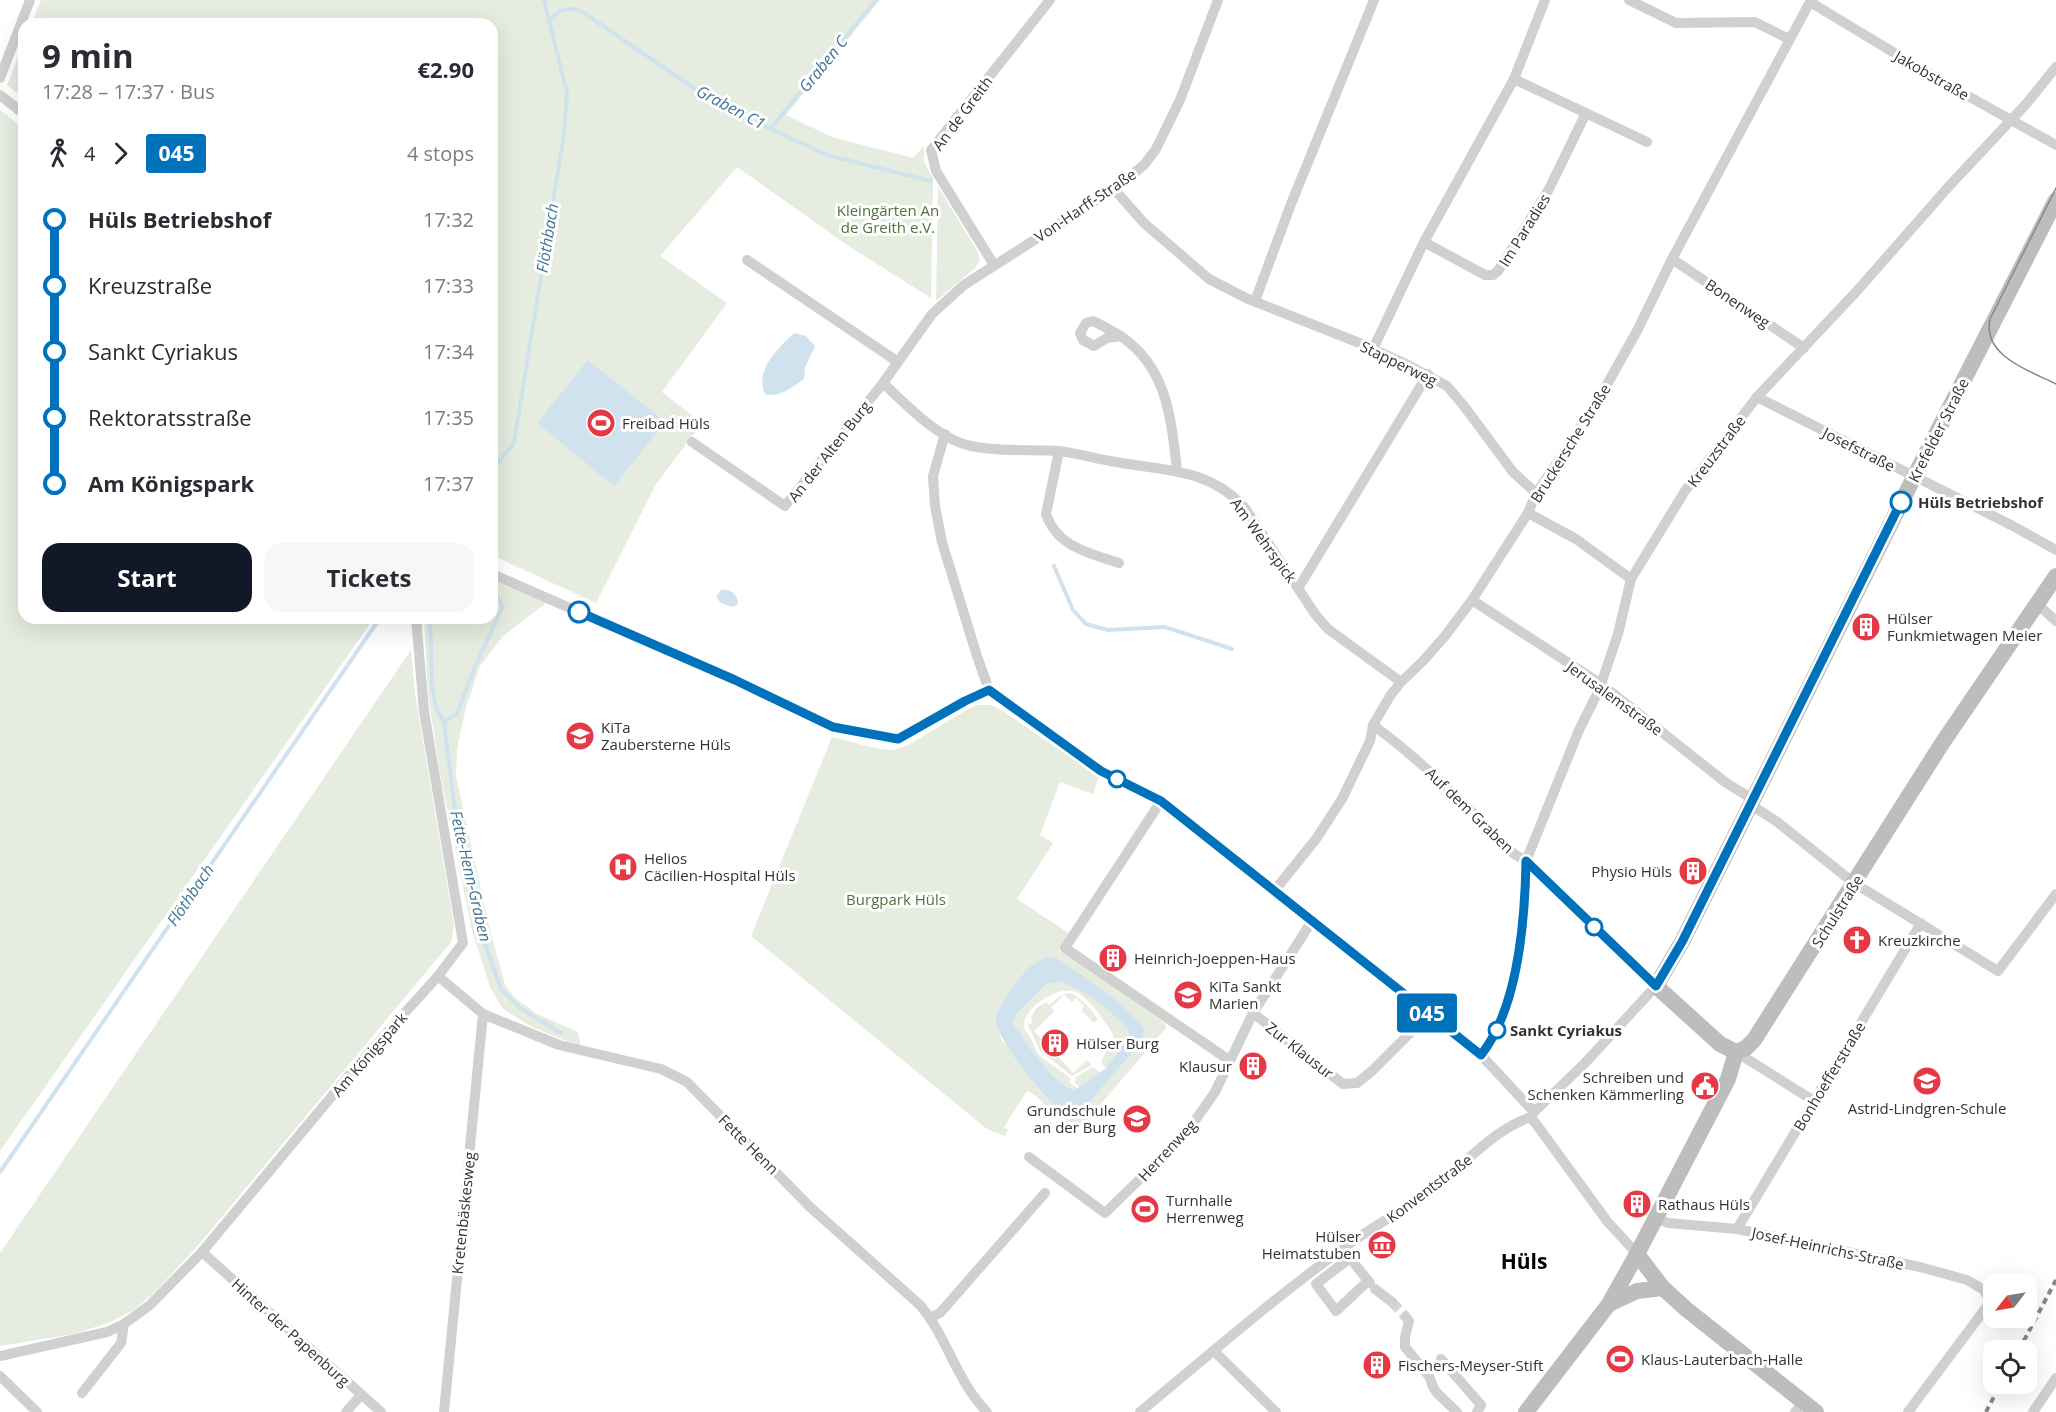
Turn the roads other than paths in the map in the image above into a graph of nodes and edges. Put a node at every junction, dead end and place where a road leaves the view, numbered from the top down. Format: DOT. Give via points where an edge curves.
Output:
graph roads {
  1 [pos="30,0"];
  2 [pos="1050,0"];
  3 [pos="1218,0"];
  4 [pos="1374,0"];
  5 [pos="1545,0"];
  6 [pos="1629,0"];
  7 [pos="1810,1"];
  8 [pos="23,18"];
  9 [pos="18,31"];
  10 [pos="1789,39"];
  11 [pos="2056,67"];
  12 [pos="0,78"];
  13 [pos="1514,79"];
  14 [pos="0,95"];
  15 [pos="18,109"];
  16 [pos="1586,113"];
  17 [pos="2010,121"];
  18 [pos="1647,142"];
  19 [pos="2056,145"];
  20 [pos="1114,189"];
  21 [pos="2055,206"];
  22 [pos="1424,242"];
  23 [pos="1672,259"];
  24 [pos="747,260"];
  25 [pos="994,265"];
  26 [pos="1255,302"];
  27 [pos="1121,336"];
  28 [pos="1804,348"];
  29 [pos="1373,349"];
  30 [pos="898,363"];
  31 [pos="1428,374"];
  32 [pos="883,383"];
  33 [pos="1757,397"];
  34 [pos="945,434"];
  35 [pos="692,442"];
  36 [pos="1059,451"];
  37 [pos="1177,470"];
  38 [pos="1914,477"];
  39 [pos="1536,493"];
  40 [pos="1528,513"];
  41 [pos="2056,550"];
  42 [pos="1119,563"];
  43 [pos="2056,576"];
  44 [pos="498,577"];
  45 [pos="1631,579"];
  46 [pos="1299,587"];
  47 [pos="1472,600"];
  48 [pos="2036,603"];
  49 [pos="2056,621"];
  50 [pos="417,624"];
  51 [pos="1401,682"];
  52 [pos="1601,684"];
  53 [pos="989,690"];
  54 [pos="1373,726"];
  55 [pos="1161,801"];
  56 [pos="1752,802"];
  57 [pos="1526,861"];
  58 [pos="1854,884"];
  59 [pos="1275,890"];
  60 [pos="2056,894"];
  61 [pos="1312,921"];
  62 [pos="1921,923"];
  63 [pos="438,976"];
  64 [pos="1656,986"];
  65 [pos="1252,1013"];
  66 [pos="483,1014"];
  67 [pos="1429,1014"];
  68 [pos="1736,1052"];
  69 [pos="1481,1055"];
  70 [pos="1229,1060"];
  71 [pos="1814,1101"];
  72 [pos="1533,1114"];
  73 [pos="1029,1157"];
  74 [pos="1045,1193"];
  75 [pos="1656,1218"];
  76 [pos="1737,1229"];
  77 [pos="1342,1249"];
  78 [pos="202,1252"];
  79 [pos="1637,1254"];
  80 [pos="1350,1258"];
  81 [pos="1314,1278"];
  82 [pos="1371,1284"];
  83 [pos="1663,1288"];
  84 [pos="1983,1289"];
  85 [pos="1392,1302"];
  86 [pos="1609,1304"];
  87 [pos="1983,1311"];
  88 [pos="931,1317"];
  89 [pos="1406,1317"];
  90 [pos="124,1324"];
  91 [pos="1214,1351"];
  92 [pos="0,1356"];
  93 [pos="1441,1359"];
  94 [pos="0,1376"];
  95 [pos="2056,1378"];
  96 [pos="82,1393"];
  97 [pos="361,1395"];
  98 [pos="1805,1409"];
  99 [pos="37,1412"];
  100 [pos="346,1412"];
  101 [pos="381,1412"];
  102 [pos="444,1412"];
  103 [pos="987,1412"];
  104 [pos="1140,1412"];
  105 [pos="1276,1412"];
  106 [pos="1457,1412"];
  107 [pos="1477,1412"];
  108 [pos="1526,1412"];
  109 [pos="1908,1412"];
  110 [pos="2033,1412"];
  1 -- 8 [label="street"];
  2 -- 25 [label="street, An de Greith" via="931,150 936,171"];
  3 -- 20 [label="street, Von-Harff-Straße" via="1180,100 1156,149 1144,165"];
  4 -- 26 [label="street"];
  5 -- 13 [label="street"];
  6 -- 10 [label="street" via="1676,23 1755,22"];
  7 -- 10 [label="street, Bruckersche Straße"];
  7 -- 17 [label="street, Jakobstraße"];
  9 -- 12 [label="street"];
  10 -- 23 [label="street, Bruckersche Straße"];
  11 -- 17 [label="street, Kreuzstraße"];
  13 -- 16 [label="street"];
  13 -- 22 [label="street"];
  14 -- 15 [label="street"];
  16 -- 18 [label="street"];
  16 -- 22 [label="street, Im Paradies" via="1549,189 1498,271 1485,275"];
  17 -- 19 [label="street, Jakobstraße"];
  17 -- 28 [label="street, Kreuzstraße"];
  20 -- 25 [label="street, Von-Harff-Straße"];
  20 -- 26 [label="street, Stapperweg" via="1144,223 1209,279"];
  21 -- 38 [label="street, Krefelder Straße"];
  22 -- 29 [label="street"];
  23 -- 28 [label="street, Bonenweg"];
  23 -- 39 [label="street, Bruckersche Straße" via="1600,398"];
  24 -- 30 [label="street"];
  25 -- 30 [label="street, An der Alten Burg" via="932,314"];
  26 -- 29 [label="street, Stapperweg"];
  27 -- 37 [label="street" via="1140,353 1163,389"];
  28 -- 33 [label="street, Kreuzstraße"];
  29 -- 31 [label="street, Stapperweg"];
  30 -- 32 [label="street, An der Alten Burg"];
  31 -- 39 [label="street, Stapperweg" via="1447,386 1513,472"];
  31 -- 46 [label="street"];
  32 -- 34 [label="street, Am Wehrspick"];
  32 -- 35 [label="street, An der Alten Burg" via="785,506"];
  33 -- 38 [label="street, Josefstraße"];
  33 -- 45 [label="street, Kreuzstraße" via="1685,491"];
  34 -- 36 [label="street, Am Wehrspick" via="970,446"];
  34 -- 53 [label="street" via="933,476 935,506 942,542"];
  36 -- 37 [label="street, Am Wehrspick"];
  36 -- 42 [label="street" via="1046,514 1048,521 1076,549"];
  37 -- 46 [label="street, Am Wehrspick" via="1220,485 1234,496"];
  38 -- 41 [label="street, Josefstraße"];
  38 -- 56 [label="street, Krefelder Straße"];
  39 -- 40 [label="street, Bruckersche Straße"];
  40 -- 45 [label="street" via="1576,539"];
  40 -- 47 [label="street, Bruckersche Straße"];
  43 -- 48 [label="street, Schulstraße"];
  44 -- 53 [label="street" via="833,727 898,739"];
  45 -- 52 [label="street, Kreuzstraße"];
  46 -- 51 [label="street, Am Wehrspick" via="1328,629"];
  47 -- 51 [label="street, Bruckersche Straße" via="1431,653"];
  47 -- 52 [label="street, Jerusalemstraße"];
  48 -- 49 [label="street"];
  48 -- 58 [label="street, Schulstraße"];
  50 -- 63 [label="street, Am Königspark" via="424,711 463,943"];
  51 -- 54 [label="street, Bruckersche Straße"];
  52 -- 56 [label="street, Jerusalemstraße"];
  52 -- 57 [label="street, Kreuzstraße"];
  53 -- 55 [label="street" via="1101,771"];
  54 -- 57 [label="street, Auf dem Graben" via="1412,755 1514,854"];
  54 -- 59 [label="street, Bruckersche Straße" via="1370,741 1342,799"];
  55 -- 59 [label="street"];
  55 -- 70 [label="street" via="1065,948"];
  56 -- 58 [label="street, Jerusalemstraße"];
  56 -- 64 [label="street, Krefelder Straße"];
  57 -- 64 [label="street, Auf dem Graben"];
  57 -- 69 [label="street, Kreuzstraße" via="1525,911 1510,990 1493,1040"];
  58 -- 62 [label="street, Jerusalemstraße"];
  58 -- 68 [label="street, Schulstraße" via="1754,1040"];
  59 -- 61 [label="street"];
  60 -- 62 [label="street, Jerusalemstraße" via="1998,971"];
  61 -- 65 [label="street, Herrenweg"];
  61 -- 67 [label="street"];
  62 -- 71 [label="street, Bonhoefferstraße"];
  63 -- 66 [label="street, Fette Henn"];
  63 -- 78 [label="street, Am Königspark" via="357,1066"];
  64 -- 68 [label="street, Auf dem Graben" via="1720,1044"];
  64 -- 72 [label="street, Krefelder Straße"];
  65 -- 67 [label="street, Zur Klausur" via="1343,1084 1357,1083 1372,1071"];
  65 -- 70 [label="street, Herrenweg"];
  66 -- 88 [label="street, Fette Henn" via="560,1046 665,1070 687,1082 810,1207"];
  66 -- 102 [label="street, Kretenbäskesweg"];
  67 -- 69 [label="street"];
  68 -- 71 [label="street, Auf dem Graben"];
  68 -- 75 [label="street" via="1728,1079"];
  69 -- 72 [label="street"];
  70 -- 73 [label="street, Herrenweg" via="1215,1092 1177,1143 1105,1213"];
  71 -- 76 [label="street, Bonhoefferstraße"];
  72 -- 77 [label="street, Konventstraße" via="1500,1132 1429,1191"];
  72 -- 79 [label="street" via="1607,1221"];
  74 -- 88 [label="street" via="940,1313"];
  75 -- 76 [label="street, Josef-Heinrichs-Straße" via="1668,1223"];
  75 -- 79 [label="street"];
  76 -- 84 [label="street, Josef-Heinrichs-Straße" via="1950,1275"];
  77 -- 80 [label="street"];
  77 -- 81 [label="street, Konventstraße"];
  78 -- 90 [label="street, Am Königspark" via="150,1305"];
  78 -- 97 [label="street, Hinter der Papenburg"];
  79 -- 83 [label="street"];
  79 -- 86 [label="street"];
  80 -- 81 [label="street"];
  80 -- 82 [label="street"];
  81 -- 82 [label="street" via="1336,1311"];
  81 -- 91 [label="street, Konventstraße"];
  82 -- 85 [label="street"];
  83 -- 86 [label="street" via="1637,1292"];
  83 -- 98 [label="street"];
  86 -- 108 [label="street"];
  87 -- 109 [label="street, Josef-Heinrichs-Straße"];
  88 -- 103 [label="street, Fette Henn" via="965,1383"];
  89 -- 106 [label="street" via="1409,1321 1405,1347 1429,1376 1437,1393"];
  90 -- 92 [label="street, Am Königspark" via="107,1332"];
  90 -- 96 [label="street" via="122,1343"];
  91 -- 104 [label="street, Konventstraße"];
  91 -- 105 [label="street"];
  93 -- 107 [label="street" via="1481,1405"];
  94 -- 99 [label="street"];
  95 -- 110 [label="street"];
  97 -- 100 [label="street"];
  97 -- 101 [label="street, Hinter der Papenburg"];
}
